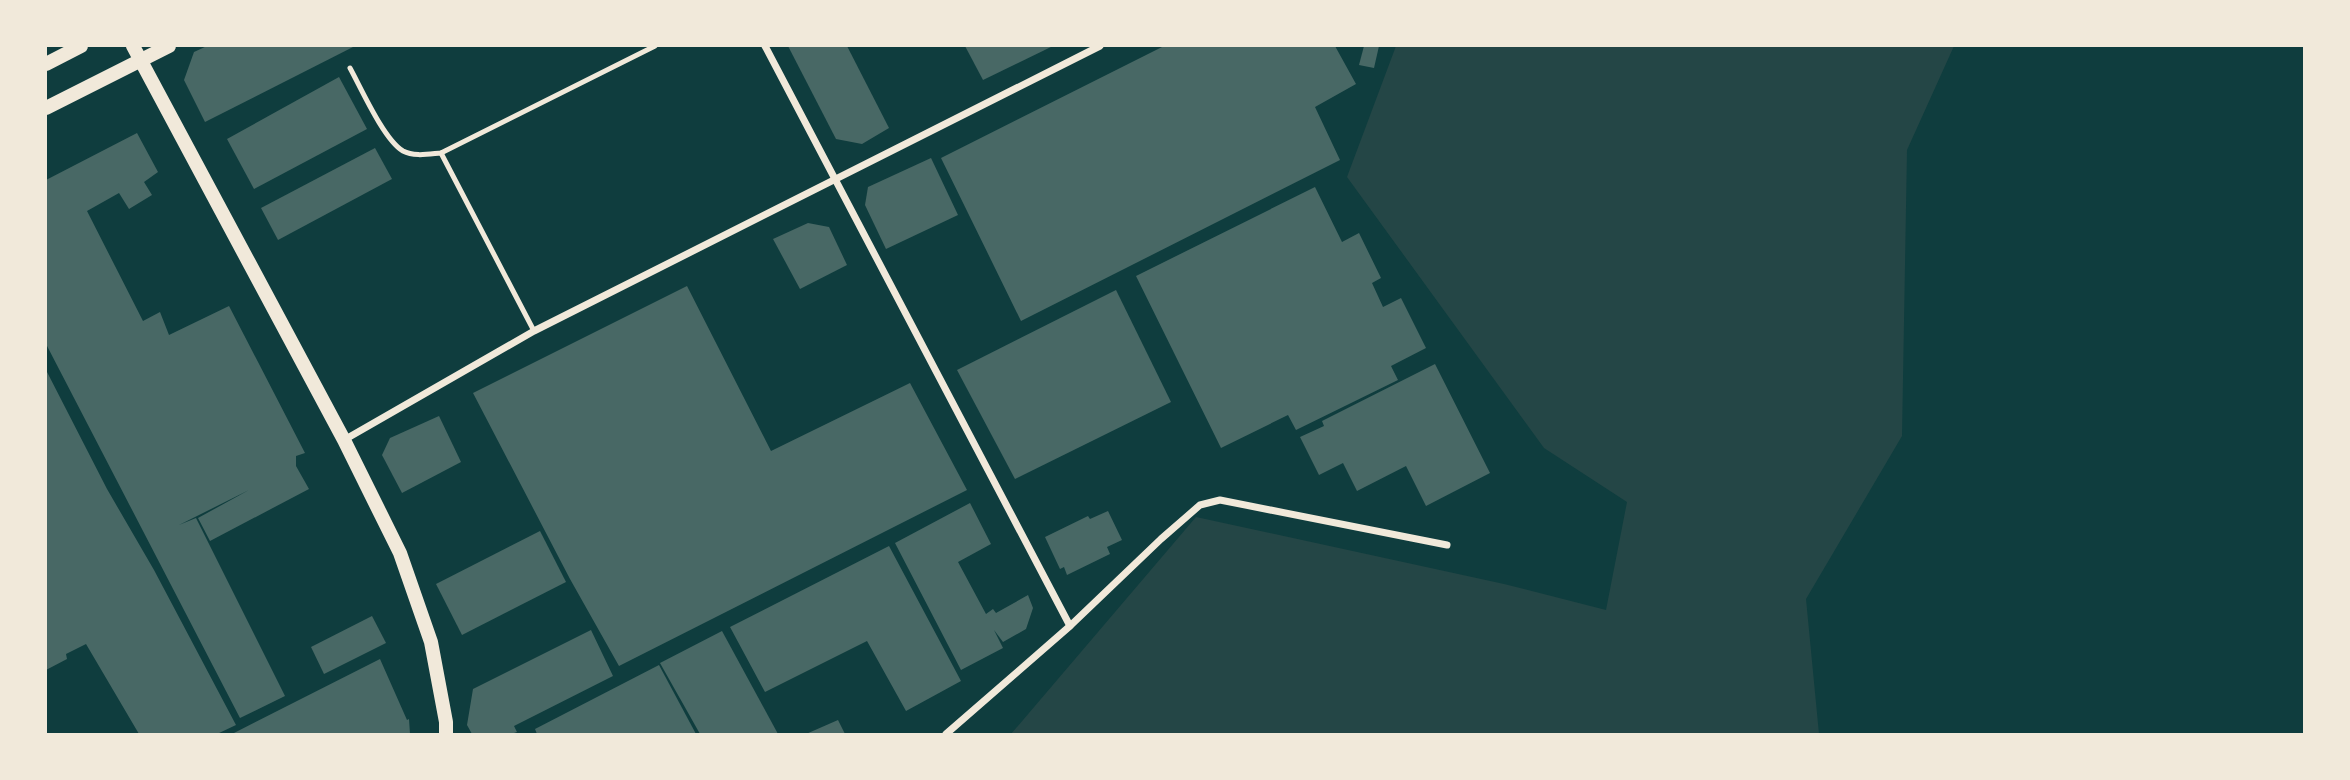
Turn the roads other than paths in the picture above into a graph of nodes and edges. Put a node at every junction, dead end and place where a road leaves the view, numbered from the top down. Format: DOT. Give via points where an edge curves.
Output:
graph roads {
  1 [pos="81,46"];
  2 [pos="133,46"];
  3 [pos="169,46"];
  4 [pos="655,46"];
  5 [pos="765,46"];
  6 [pos="1100,46"];
  7 [pos="141,60"];
  8 [pos="46,64"];
  9 [pos="350,68"];
  10 [pos="46,108"];
  11 [pos="441,153"];
  12 [pos="835,180"];
  13 [pos="534,331"];
  14 [pos="344,440"];
  15 [pos="1447,545"];
  16 [pos="1070,626"];
  17 [pos="446,734"];
  18 [pos="946,734"];
  1 -- 8 [label="main road"];
  2 -- 7 [label="main road"];
  3 -- 7 [label="main road"];
  4 -- 11 [label="lane"];
  5 -- 12 [label="street"];
  6 -- 12 [label="street"];
  7 -- 10 [label="main road"];
  7 -- 14 [label="main road"];
  9 -- 11 [label="lane" via="388,136 402,150 413,155"];
  11 -- 13 [label="lane"];
  12 -- 13 [label="street"];
  12 -- 16 [label="street"];
  13 -- 14 [label="street"];
  14 -- 17 [label="main road" via="400,553 431,642"];
  15 -- 16 [label="street" via="1220,500 1200,505"];
  16 -- 18 [label="street"];
}
